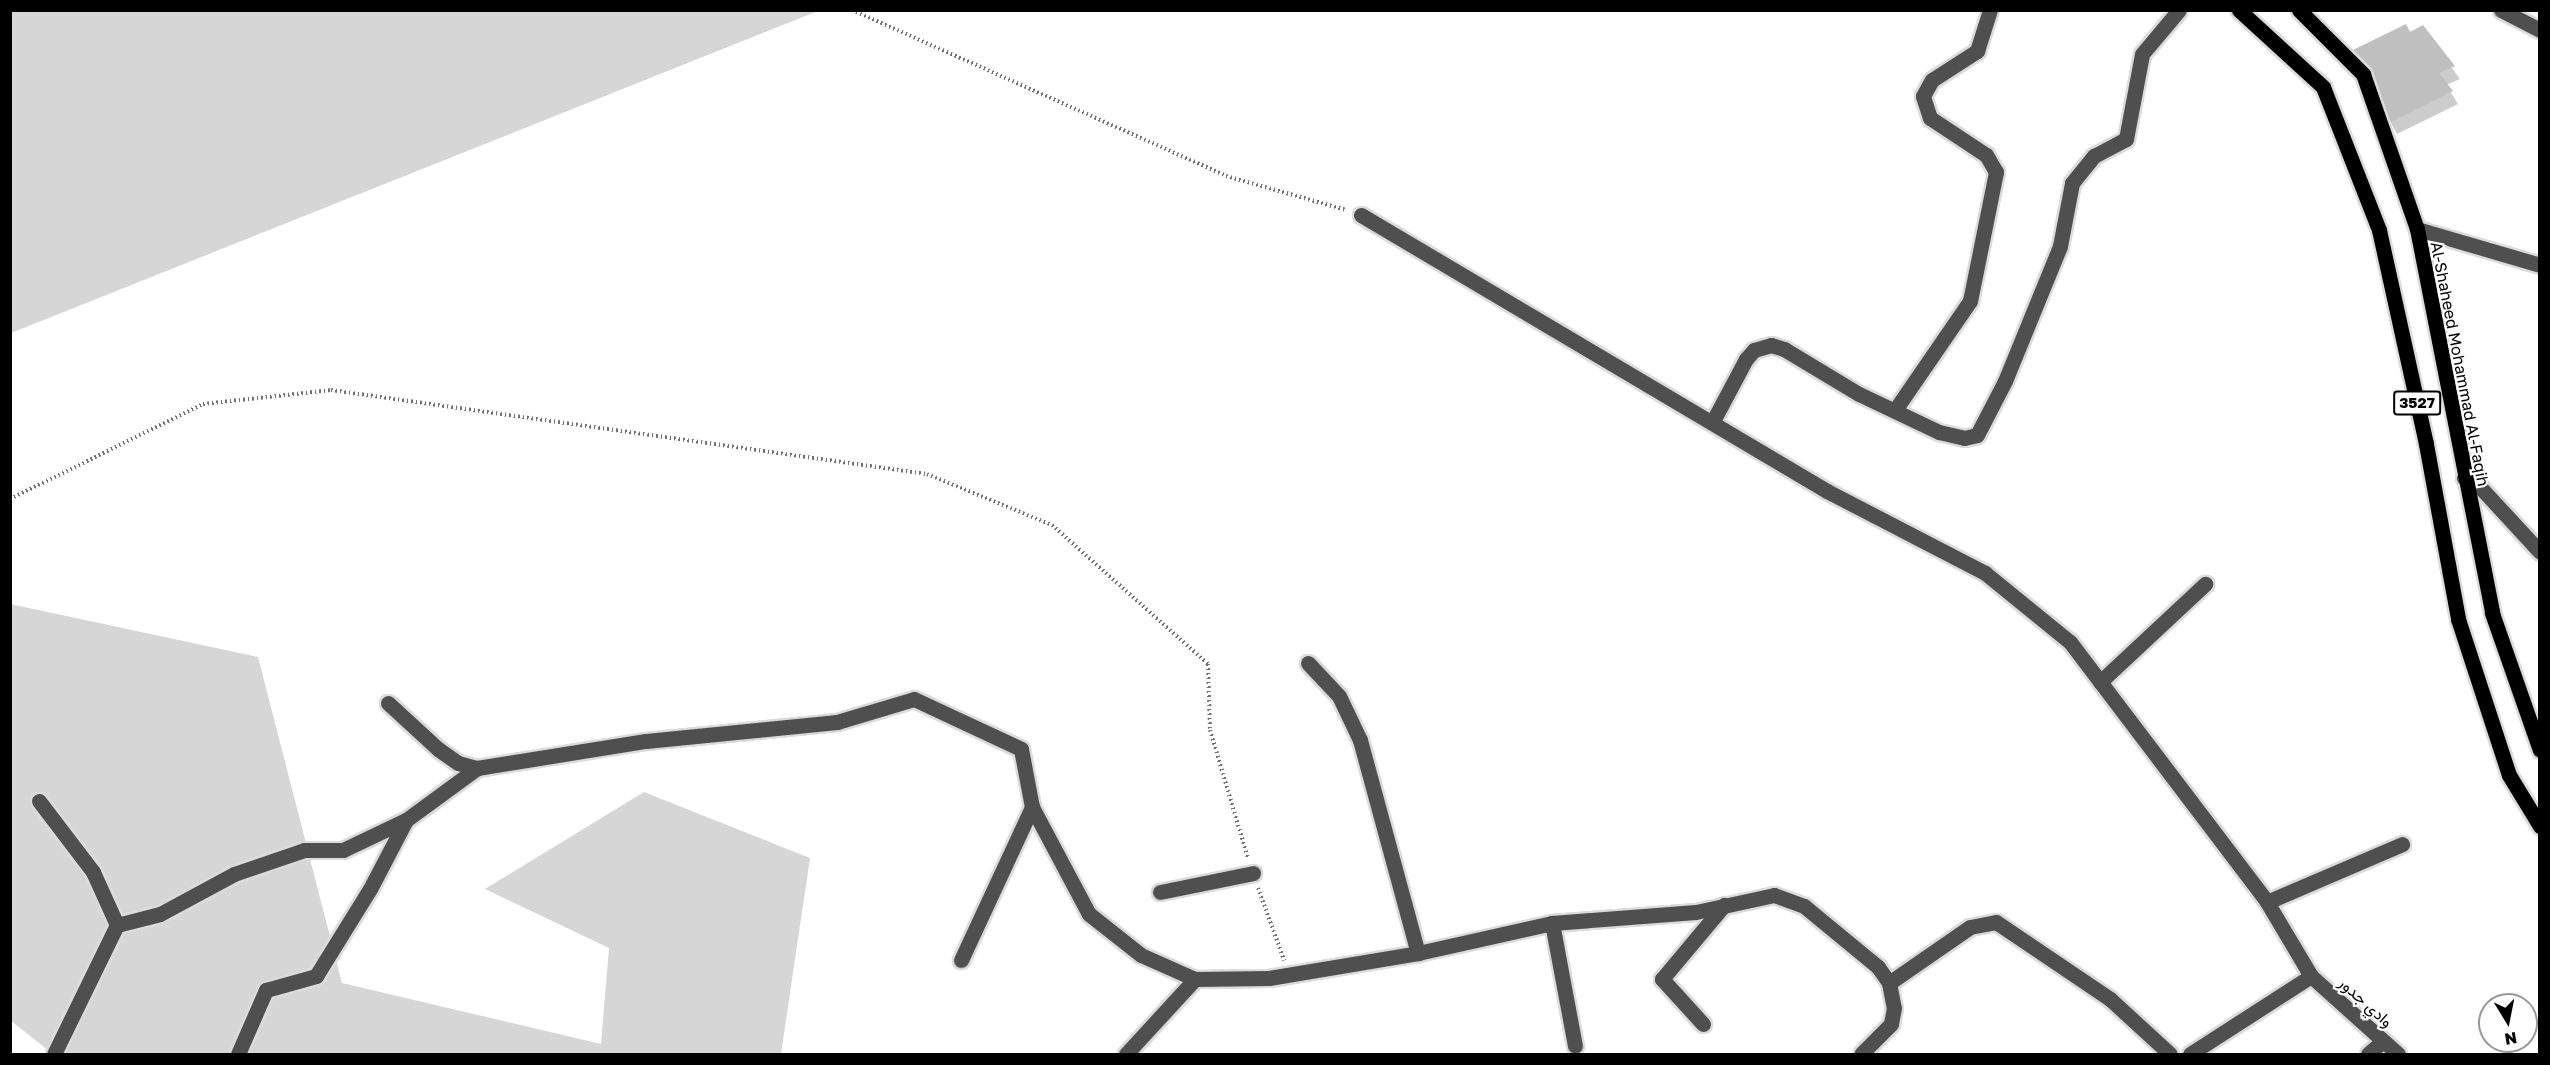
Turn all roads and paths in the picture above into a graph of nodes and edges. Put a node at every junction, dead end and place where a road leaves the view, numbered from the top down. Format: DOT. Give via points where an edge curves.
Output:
graph roads {
  1 [pos="852,10"];
  2 [pos="1990,10"];
  3 [pos="2179,10"];
  4 [pos="2239,10"];
  5 [pos="2299,10"];
  6 [pos="2501,10"];
  7 [pos="2540,30"];
  8 [pos="1361,215"];
  9 [pos="2417,229"];
  10 [pos="2540,265"];
  11 [pos="1895,410"];
  12 [pos="1713,421"];
  13 [pos="2464,478"];
  14 [pos="10,499"];
  15 [pos="2540,552"];
  16 [pos="2205,584"];
  17 [pos="1308,663"];
  18 [pos="2100,682"];
  19 [pos="388,703"];
  20 [pos="2540,750"];
  21 [pos="477,768"];
  22 [pos="39,801"];
  23 [pos="1032,807"];
  24 [pos="406,820"];
  25 [pos="2540,826"];
  26 [pos="2402,844"];
  27 [pos="1253,873"];
  28 [pos="1160,892"];
  29 [pos="2267,902"];
  30 [pos="1724,905"];
  31 [pos="1552,923"];
  32 [pos="117,925"];
  33 [pos="1418,953"];
  34 [pos="961,960"];
  35 [pos="1290,975"];
  36 [pos="2311,976"];
  37 [pos="1195,979"];
  38 [pos="1889,983"];
  39 [pos="1703,1024"];
  40 [pos="2383,1041"];
  41 [pos="1575,1046"];
  42 [pos="54,1054"];
  43 [pos="238,1054"];
  44 [pos="1126,1054"];
  45 [pos="1861,1054"];
  46 [pos="2170,1054"];
  47 [pos="2190,1054"];
  48 [pos="2368,1054"];
  49 [pos="2398,1054"];
  1 -- 8 [label="path" via="1226,176"];
  2 -- 11 [label="street" via="1977,51 1932,80 1923,96 1930,118 1986,155 1996,172 1970,301"];
  3 -- 11 [label="street" via="2142,54 2126,139 2094,156 2072,183 2060,246 1983,429 1964,438 1939,432"];
  4 -- 25 [label="main road, 3527" via="2323,87 2379,230 2426,444 2458,619 2509,775"];
  5 -- 9 [label="main road, Al-Shaheed Mohammad Al-Faqih" via="2362,74"];
  6 -- 7 [label="street"];
  8 -- 12 [label="street, وادي جدور"];
  9 -- 10 [label="street"];
  9 -- 13 [label="main road, Al-Shaheed Mohammad Al-Faqih"];
  11 -- 12 [label="street" via="1859,394 1784,349 1765,346 1746,358"];
  12 -- 18 [label="street, وادي جدور" via="1827,491 1985,573 2070,642"];
  13 -- 15 [label="street" via="2480,486"];
  13 -- 20 [label="main road, Al-Shaheed Mohammad Al-Faqih" via="2492,613"];
  14 -- 27 [label="path" via="203,404 331,390 927,474 1052,525 1208,664 1210,730"];
  16 -- 18 [label="street"];
  17 -- 33 [label="street" via="1339,696 1360,740"];
  18 -- 29 [label="street, وادي جدور"];
  19 -- 21 [label="street" via="438,749 458,763"];
  21 -- 23 [label="street" via="646,741 837,722 914,699 1021,749"];
  21 -- 24 [label="street"];
  22 -- 32 [label="street" via="93,872"];
  23 -- 34 [label="street"];
  23 -- 37 [label="street" via="1095,920 1141,955"];
  24 -- 32 [label="street" via="343,850 304,850 234,874 160,915"];
  24 -- 43 [label="street" via="370,889 316,976 266,990"];
  26 -- 29 [label="street"];
  27 -- 28 [label="street"];
  27 -- 35 [label="path"];
  29 -- 36 [label="street, وادي جدور"];
  30 -- 31 [label="street" via="1696,912"];
  30 -- 38 [label="street" via="1774,895 1796,901 1875,964"];
  30 -- 39 [label="street" via="1662,979"];
  31 -- 33 [label="street"];
  31 -- 41 [label="street"];
  32 -- 42 [label="street"];
  33 -- 35 [label="street"];
  35 -- 37 [label="street"];
  36 -- 40 [label="street, وادي جدور"];
  36 -- 47 [label="street"];
  37 -- 44 [label="street"];
  38 -- 45 [label="street" via="1894,1008 1891,1024"];
  38 -- 46 [label="street" via="1970,927 1996,922 2110,999"];
  40 -- 48 [label="street"];
  40 -- 49 [label="street, وادي جدور"];
}
